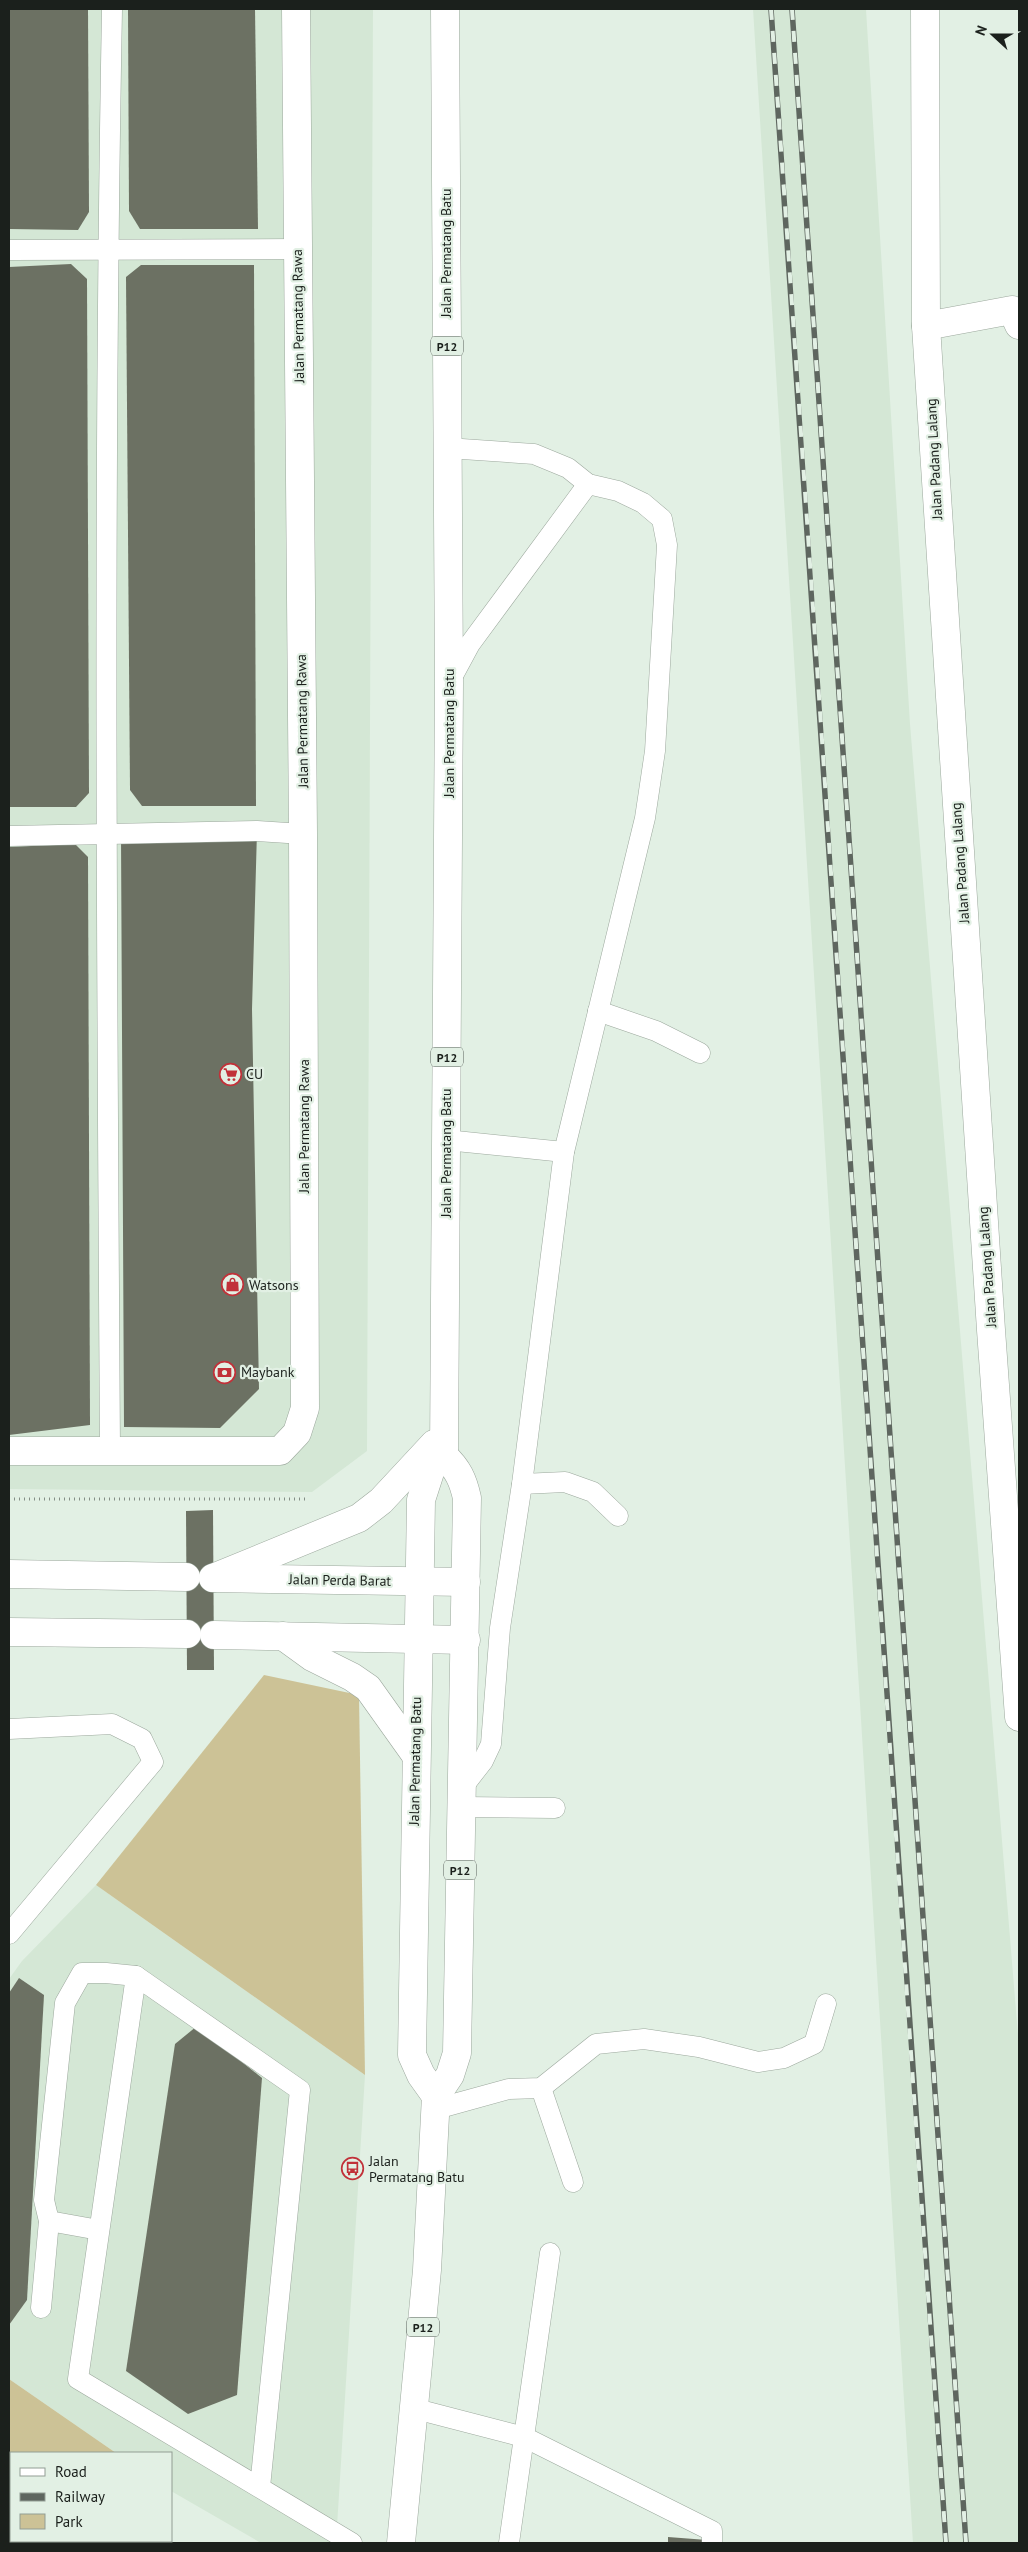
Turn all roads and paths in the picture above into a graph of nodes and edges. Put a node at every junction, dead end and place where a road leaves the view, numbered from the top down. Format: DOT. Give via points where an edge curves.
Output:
graph roads {
  1 [pos="112,9"];
  2 [pos="296,9"];
  3 [pos="445,9"];
  4 [pos="926,9"];
  5 [pos="298,249"];
  6 [pos="9,250"];
  7 [pos="107,250"];
  8 [pos="1019,325"];
  9 [pos="926,326"];
  10 [pos="447,448"];
  11 [pos="588,484"];
  12 [pos="449,683"];
  13 [pos="304,834"];
  14 [pos="106,835"];
  15 [pos="9,836"];
  16 [pos="598,1010"];
  17 [pos="700,1053"];
  18 [pos="446,1140"];
  19 [pos="564,1152"];
  20 [pos="444,1443"];
  21 [pos="9,1451"];
  22 [pos="110,1451"];
  23 [pos="522,1484"];
  24 [pos="9,1499"];
  25 [pos="307,1499"];
  26 [pos="618,1516"];
  27 [pos="9,1574"];
  28 [pos="186,1577"];
  29 [pos="420,1581"];
  30 [pos="466,1582"];
  31 [pos="1016,1624"];
  32 [pos="9,1632"];
  33 [pos="187,1634"];
  34 [pos="214,1635"];
  35 [pos="283,1636"];
  36 [pos="418,1639"];
  37 [pos="466,1640"];
  38 [pos="1019,1717"];
  39 [pos="9,1729"];
  40 [pos="415,1754"];
  41 [pos="462,1798"];
  42 [pos="555,1808"];
  43 [pos="9,1934"];
  44 [pos="136,1976"];
  45 [pos="826,2004"];
  46 [pos="541,2088"];
  47 [pos="436,2103"];
  48 [pos="573,2182"];
  49 [pos="49,2221"];
  50 [pos="99,2230"];
  51 [pos="550,2253"];
  52 [pos="41,2308"];
  53 [pos="416,2409"];
  54 [pos="524,2437"];
  55 [pos="260,2487"];
  56 [pos="352,2543"];
  57 [pos="402,2543"];
  58 [pos="509,2543"];
  59 [pos="712,2543"];
  1 -- 7 [label="lane"];
  2 -- 5 [label="street, Jalan Permatang Rawa"];
  3 -- 10 [label="street, Jalan Permatang Batu / P12"];
  4 -- 9 [label="street, Jalan Padang Lalang"];
  5 -- 7 [label="lane"];
  5 -- 13 [label="street, Jalan Permatang Rawa"];
  6 -- 7 [label="lane"];
  7 -- 14 [label="lane"];
  8 -- 9 [label="street" via="1012,310"];
  9 -- 31 [label="street, Jalan Padang Lalang" via="990,1310"];
  10 -- 11 [label="lane" via="534,454 568,468"];
  10 -- 12 [label="street, Jalan Permatang Batu / P12"];
  11 -- 12 [label="lane" via="475,637"];
  11 -- 16 [label="lane" via="618,491 662,518 667,544 655,751 644,818"];
  12 -- 18 [label="street, Jalan Permatang Batu / P12"];
  13 -- 14 [label="lane" via="257,831"];
  13 -- 22 [label="street, Jalan Permatang Rawa" via="305,1408 298,1433 280,1451"];
  14 -- 15 [label="lane"];
  14 -- 22 [label="lane"];
  16 -- 17 [label="lane" via="656,1031"];
  16 -- 19 [label="lane"];
  18 -- 19 [label="lane"];
  18 -- 20 [label="street, Jalan Permatang Batu / P12"];
  19 -- 23 [label="lane"];
  20 -- 29 [label="street, Jalan Permatang Batu" via="421,1500"];
  20 -- 29 [label="street, Jalan Perda Barat" via="360,1518 213,1578"];
  20 -- 30 [label="street, P12" via="463,1481 466,1498"];
  21 -- 22 [label="street"];
  23 -- 26 [label="lane" via="565,1482 593,1492"];
  23 -- 41 [label="lane" via="500,1628 491,1744"];
  24 -- 25 [label="path"];
  27 -- 28 [label="street"];
  29 -- 30 [label="street, Jalan Perda Barat"];
  29 -- 36 [label="street, Jalan Permatang Batu"];
  30 -- 37 [label="street, P12"];
  31 -- 38 [label="street, Jalan Padang Lalang"];
  32 -- 33 [label="street"];
  34 -- 35 [label="street"];
  35 -- 36 [label="street"];
  35 -- 40 [label="street" via="312,1657 368,1688"];
  36 -- 37 [label="street"];
  36 -- 40 [label="street, Jalan Permatang Batu"];
  37 -- 41 [label="street, P12"];
  39 -- 43 [label="lane" via="112,1724 142,1739 153,1762"];
  40 -- 47 [label="street, Jalan Permatang Batu" via="412,2055"];
  41 -- 42 [label="lane"];
  41 -- 47 [label="street, P12" via="457,2053"];
  44 -- 49 [label="lane" via="106,1972 82,1974 65,2003 44,2200"];
  44 -- 50 [label="lane"];
  44 -- 55 [label="lane" via="300,2090"];
  45 -- 46 [label="lane" via="814,2044 784,2058 758,2062 699,2047 644,2039 596,2044"];
  46 -- 47 [label="lane" via="509,2089"];
  46 -- 48 [label="lane"];
  47 -- 53 [label="street, P12"];
  49 -- 50 [label="lane"];
  49 -- 52 [label="lane"];
  50 -- 55 [label="lane" via="78,2380"];
  51 -- 54 [label="lane"];
  53 -- 54 [label="lane"];
  53 -- 57 [label="street, P12"];
  54 -- 58 [label="lane"];
  54 -- 59 [label="lane" via="712,2531"];
  55 -- 56 [label="lane"];
}
